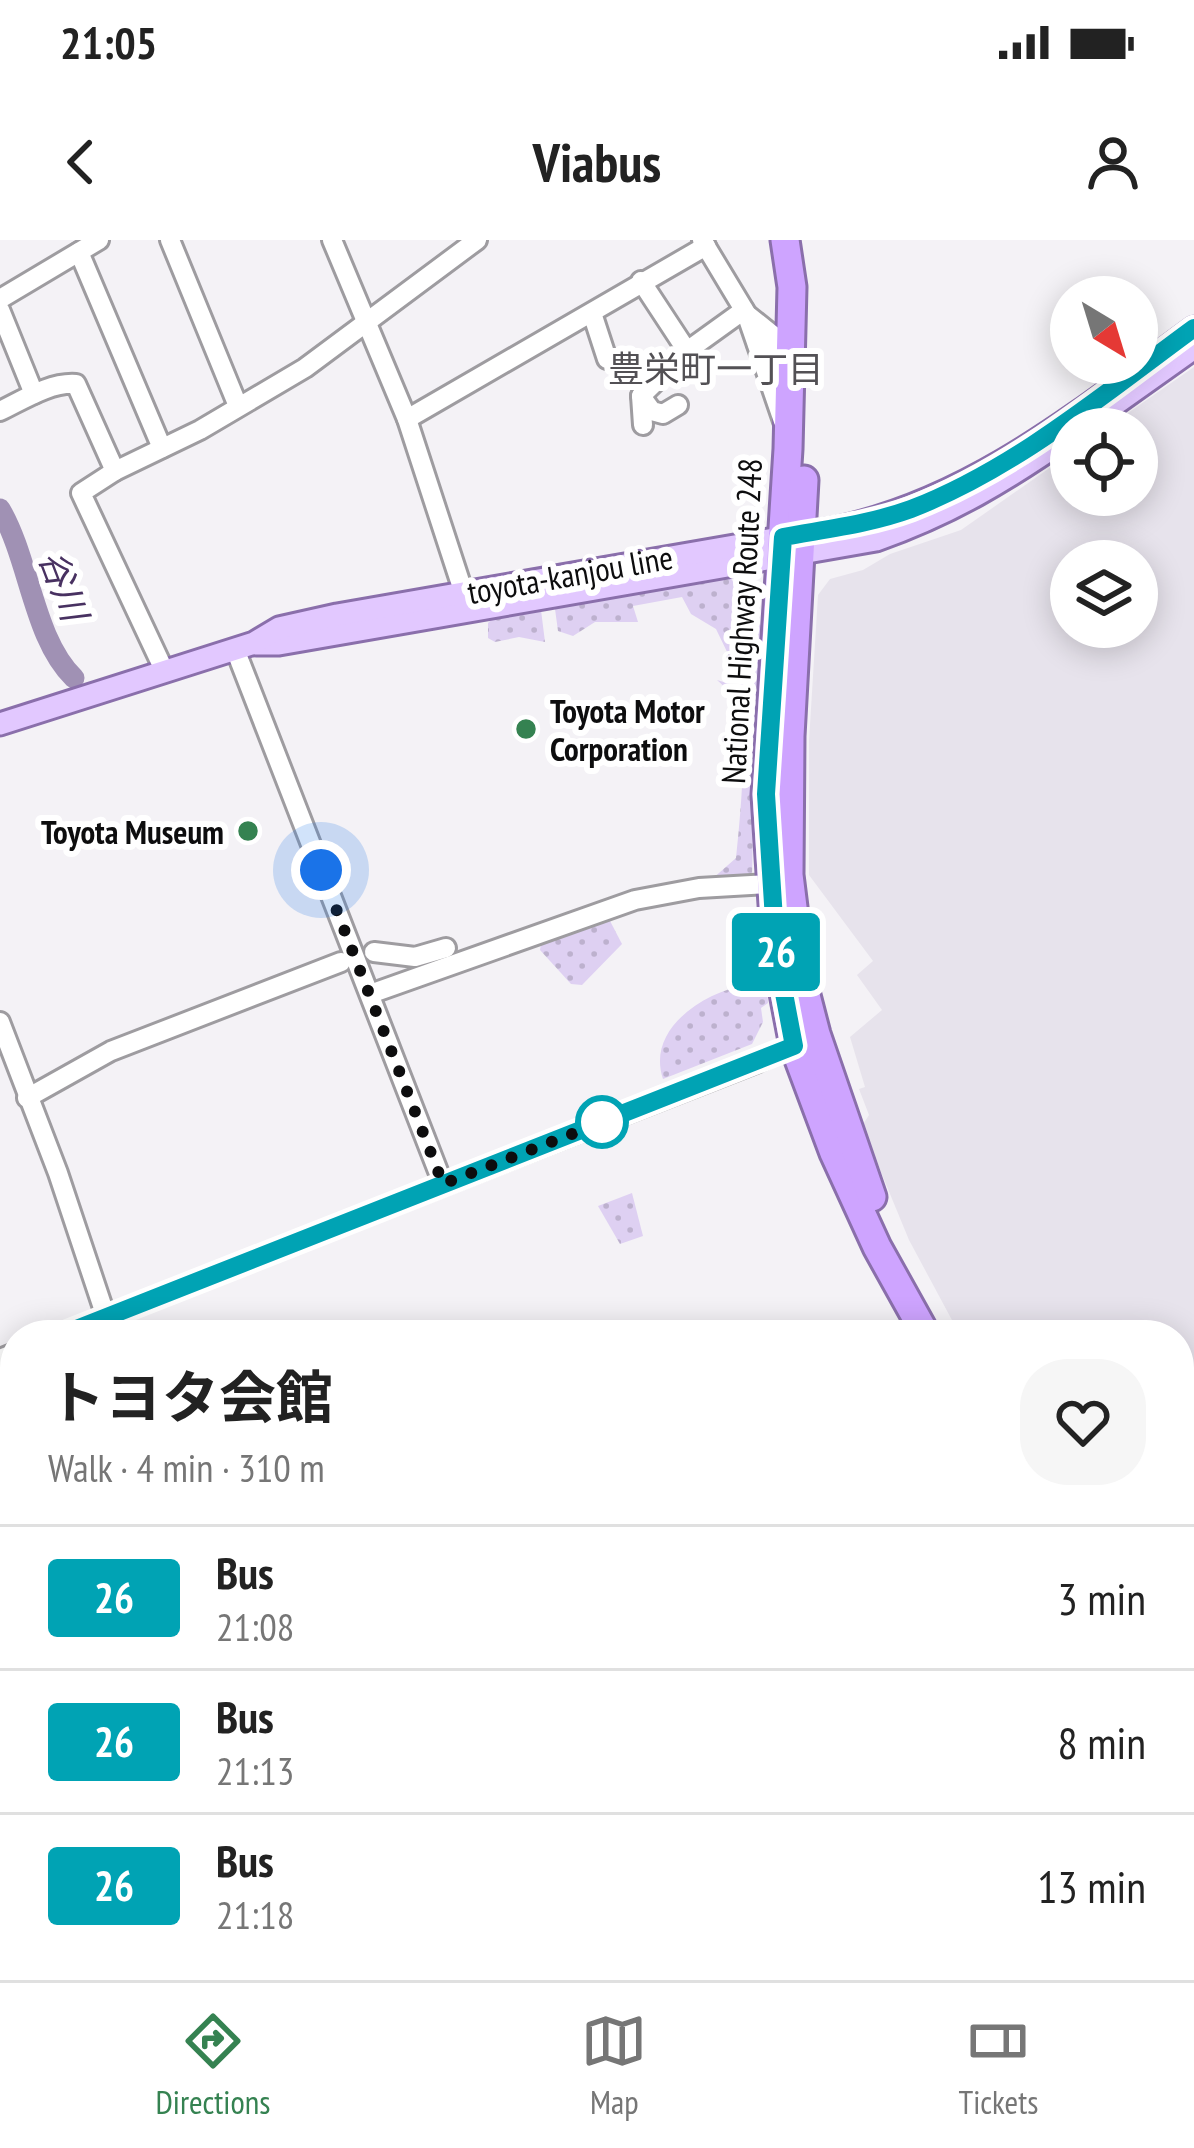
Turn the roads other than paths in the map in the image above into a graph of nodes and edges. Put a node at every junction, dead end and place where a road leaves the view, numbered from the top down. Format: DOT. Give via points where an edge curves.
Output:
graph roads {
  1 [pos="99,240"];
  2 [pos="170,240"];
  3 [pos="332,240"];
  4 [pos="477,240"];
  5 [pos="785,240"];
  6 [pos="802,240"];
  7 [pos="704,243"];
  8 [pos="79,251"];
  9 [pos="641,281"];
  10 [pos="0,299"];
  11 [pos="0,310"];
  12 [pos="745,311"];
  13 [pos="592,313"];
  14 [pos="366,325"];
  15 [pos="1194,328"];
  16 [pos="1194,348"];
  17 [pos="687,351"];
  18 [pos="607,359"];
  19 [pos="34,394"];
  20 [pos="640,396"];
  21 [pos="678,405"];
  22 [pos="238,406"];
  23 [pos="1,408"];
  24 [pos="1110,408"];
  25 [pos="407,419"];
  26 [pos="643,425"];
  27 [pos="787,431"];
  28 [pos="162,448"];
  29 [pos="1050,448"];
  30 [pos="115,472"];
  31 [pos="793,545"];
  32 [pos="467,601"];
  33 [pos="244,646"];
  34 [pos="164,670"];
  35 [pos="0,724"];
  36 [pos="770,884"];
  37 [pos="446,947"];
  38 [pos="374,952"];
  39 [pos="341,962"];
  40 [pos="370,994"];
  41 [pos="0,1022"];
  42 [pos="805,1040"];
  43 [pos="27,1098"];
  44 [pos="443,1184"];
  45 [pos="106,1317"];
  46 [pos="98,1320"];
  47 [pos="918,1320"];
  48 [pos="934,1320"];
  1 -- 8 [label="street"];
  2 -- 22 [label="street"];
  3 -- 14 [label="street"];
  4 -- 14 [label="street"];
  5 -- 27 [label="highway, National Highway Route 248" via="792,287"];
  6 -- 31 [label="highway, National Highway Route 248" via="807,318"];
  7 -- 9 [label="street"];
  7 -- 12 [label="street"];
  8 -- 10 [label="street"];
  8 -- 28 [label="street"];
  9 -- 13 [label="street"];
  9 -- 17 [label="street"];
  11 -- 19 [label="street"];
  12 -- 17 [label="street"];
  12 -- 27 [label="street"];
  13 -- 18 [label="street"];
  13 -- 25 [label="street"];
  14 -- 22 [label="street"];
  14 -- 25 [label="street"];
  15 -- 31 [label="main road, toyota-kanjou line" via="991,471 909,509"];
  16 -- 24 [label="main road"];
  17 -- 20 [label="street"];
  19 -- 23 [label="street"];
  19 -- 30 [label="street" via="76,384"];
  20 -- 21 [label="street" via="663,414"];
  20 -- 26 [label="street"];
  22 -- 28 [label="street"];
  25 -- 32 [label="street"];
  27 -- 31 [label="highway, National Highway Route 248"];
  28 -- 30 [label="street"];
  29 -- 31 [label="main road, toyota-kanjou line" via="936,519 876,540"];
  30 -- 34 [label="street" via="81,493"];
  31 -- 32 [label="main road, toyota-kanjou line"];
  31 -- 36 [label="highway, National Highway Route 248" via="766,794"];
  31 -- 42 [label="highway, National Highway Route 248" via="788,862"];
  32 -- 33 [label="main road, toyota-kanjou line" via="279,628"];
  33 -- 34 [label="main road, toyota-kanjou line"];
  33 -- 40 [label="street"];
  34 -- 35 [label="main road, toyota-kanjou line"];
  36 -- 40 [label="street" via="635,900"];
  36 -- 42 [label="highway, National Highway Route 248" via="776,951"];
  37 -- 38 [label="street" via="416,957"];
  39 -- 43 [label="street" via="111,1051"];
  40 -- 44 [label="street"];
  41 -- 43 [label="street"];
  42 -- 44 [label="street"];
  42 -- 47 [label="highway, National Highway Route 248" via="834,1153"];
  42 -- 48 [label="highway, National Highway Route 248"];
  43 -- 45 [label="street"];
  44 -- 45 [label="street"];
  45 -- 46 [label="street"];
}
